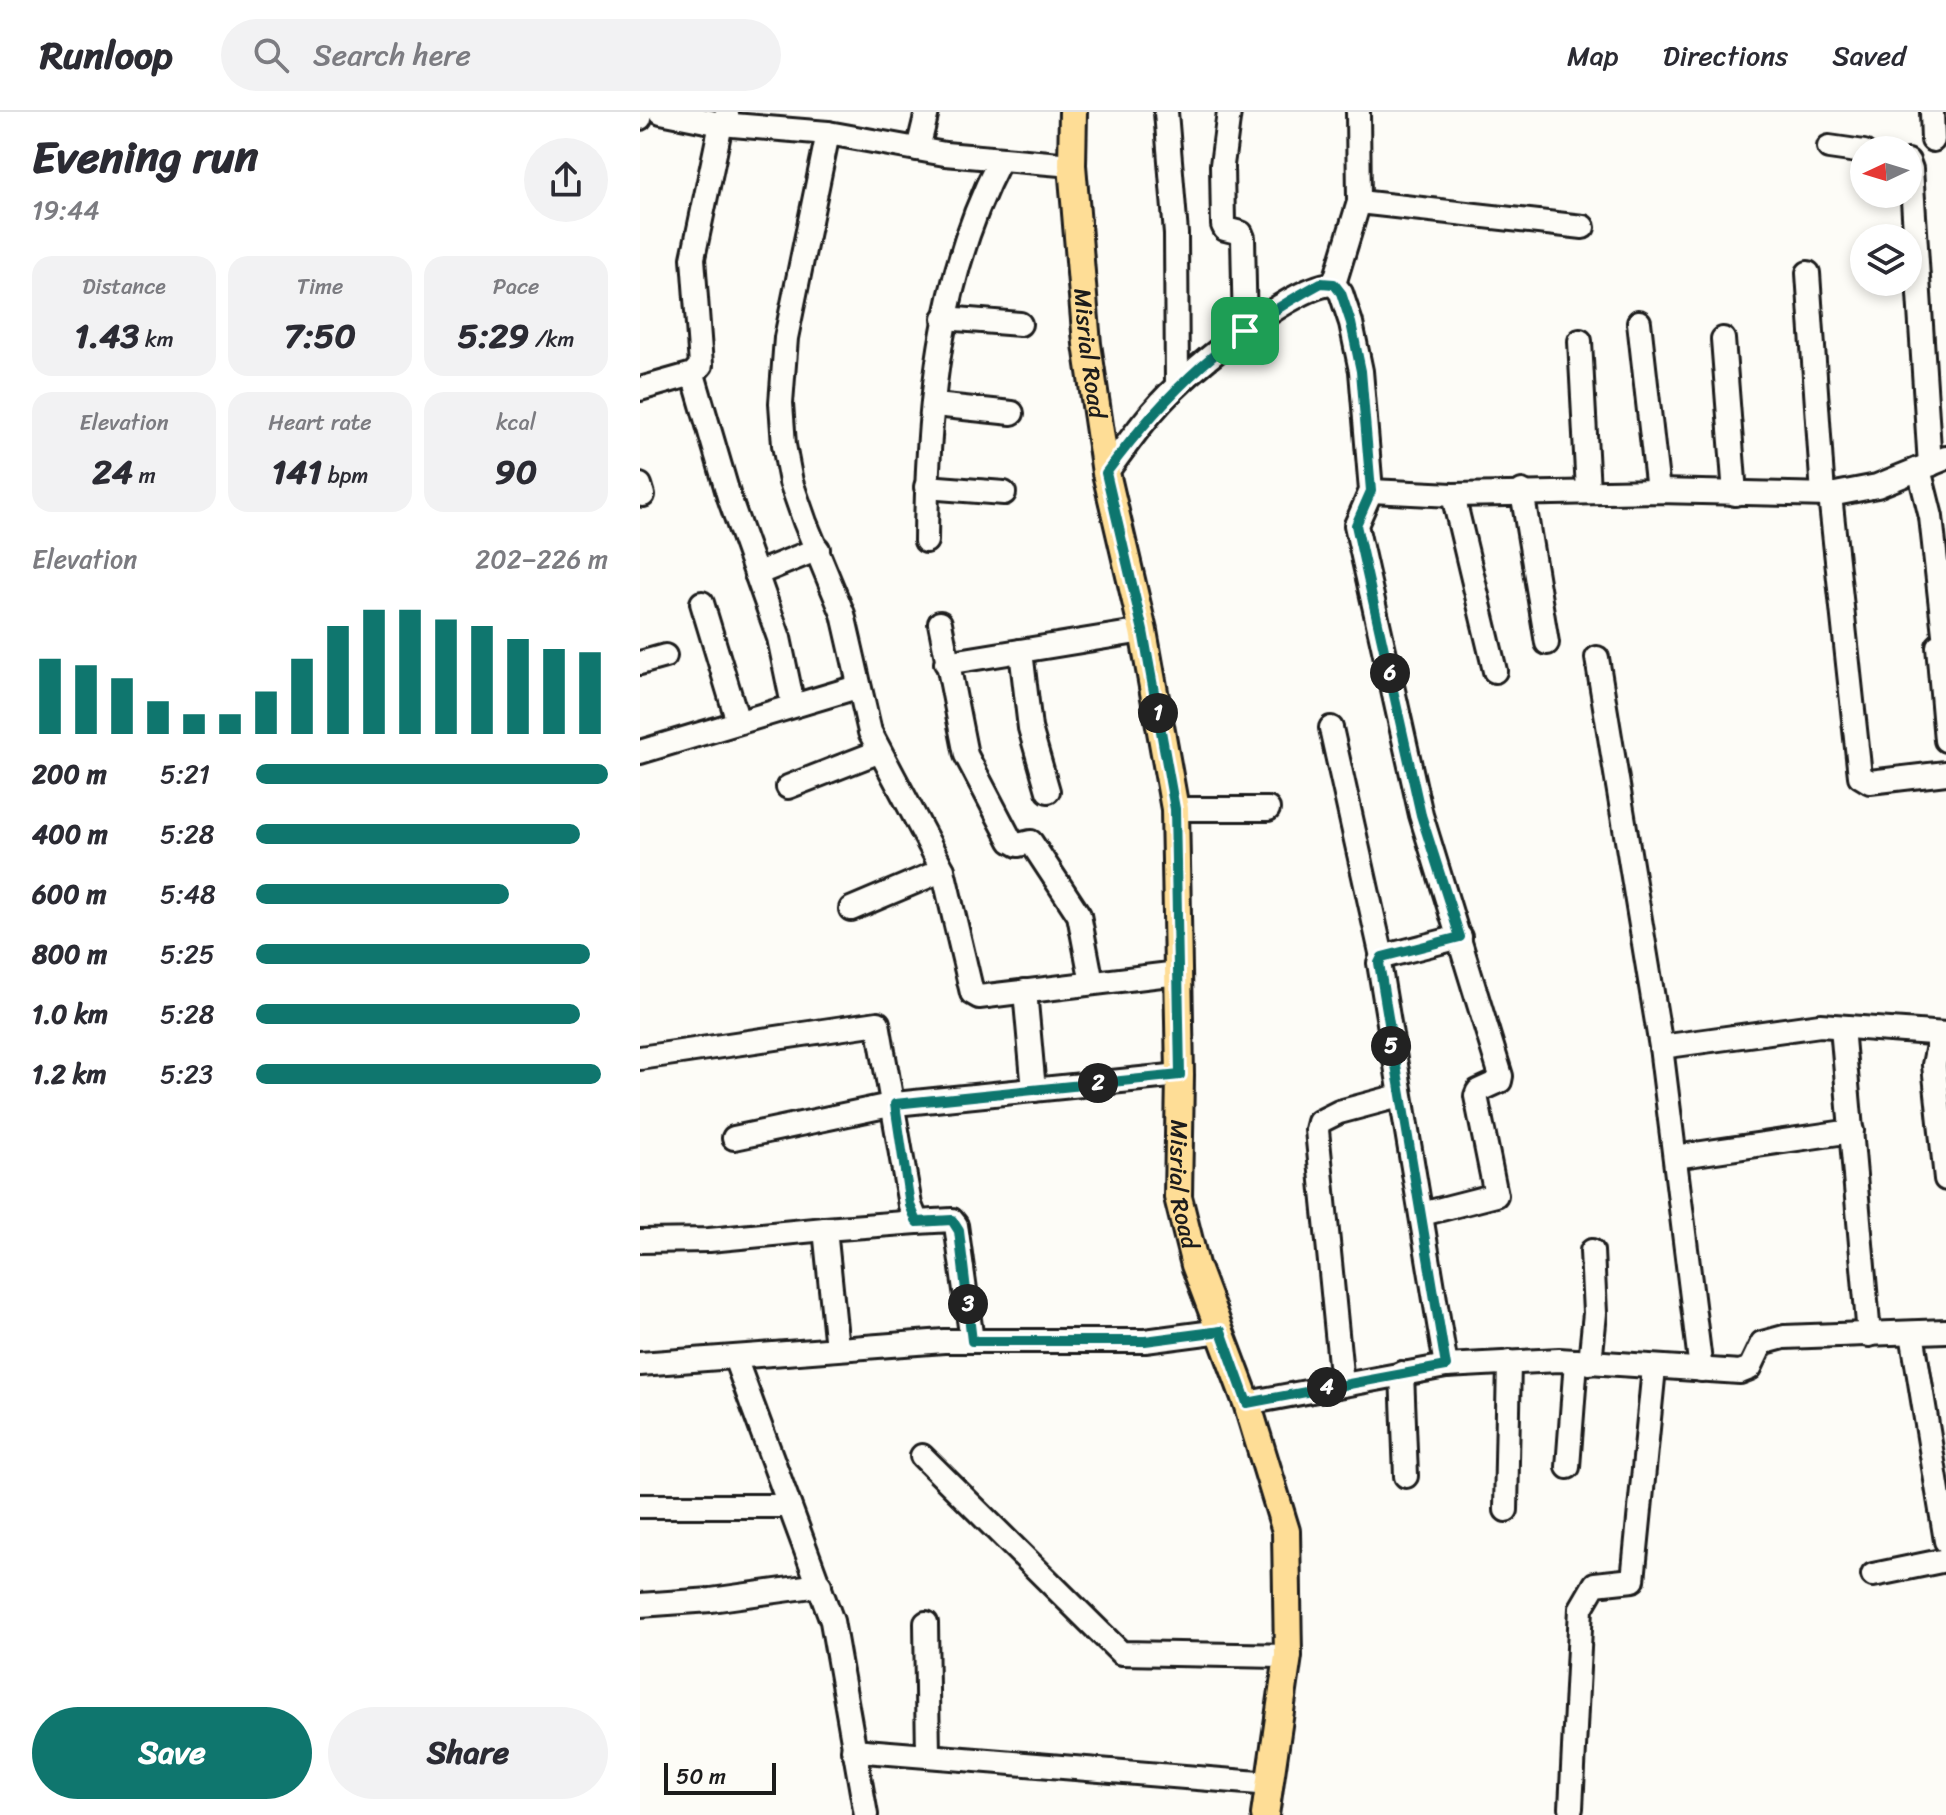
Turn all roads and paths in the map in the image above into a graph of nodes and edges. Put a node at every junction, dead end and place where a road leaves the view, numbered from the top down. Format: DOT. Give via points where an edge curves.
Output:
graph roads {
  1 [pos="641,112"];
  2 [pos="661,112"];
  3 [pos="927,112"];
  4 [pos="1073,112"];
  5 [pos="1166,112"];
  6 [pos="1229,112"];
  7 [pos="1358,112"];
  8 [pos="1932,112"];
  9 [pos="640,118"];
  10 [pos="725,118"];
  11 [pos="822,126"];
  12 [pos="1933,140"];
  13 [pos="1829,147"];
  14 [pos="918,149"];
  15 [pos="1850,150"];
  16 [pos="1000,160"];
  17 [pos="1072,165"];
  18 [pos="1359,202"];
  19 [pos="1914,208"];
  20 [pos="1583,227"];
  21 [pos="1808,273"];
  22 [pos="1334,284"];
  23 [pos="944,318"];
  24 [pos="1639,322"];
  25 [pos="1020,324"];
  26 [pos="1245,331"];
  27 [pos="1723,339"];
  28 [pos="1580,341"];
  29 [pos="693,374"];
  30 [pos="1177,385"];
  31 [pos="640,389"];
  32 [pos="935,405"];
  33 [pos="1012,413"];
  34 [pos="1932,464"];
  35 [pos="1106,473"];
  36 [pos="926,487"];
  37 [pos="1371,491"];
  38 [pos="1522,491"];
  39 [pos="1588,491"];
  40 [pos="1658,491"];
  41 [pos="1004,493"];
  42 [pos="1735,494"];
  43 [pos="1453,495"];
  44 [pos="1827,495"];
  45 [pos="926,541"];
  46 [pos="818,549"];
  47 [pos="756,574"];
  48 [pos="702,603"];
  49 [pos="940,623"];
  50 [pos="1143,631"];
  51 [pos="1547,643"];
  52 [pos="1941,645"];
  53 [pos="1021,651"];
  54 [pos="665,656"];
  55 [pos="1597,658"];
  56 [pos="640,663"];
  57 [pos="946,663"];
  58 [pos="1495,671"];
  59 [pos="857,687"];
  60 [pos="793,705"];
  61 [pos="738,722"];
  62 [pos="1331,728"];
  63 [pos="1946,740"];
  64 [pos="640,752"];
  65 [pos="878,752"];
  66 [pos="1946,773"];
  67 [pos="788,787"];
  68 [pos="1048,791"];
  69 [pos="1175,809"];
  70 [pos="1268,809"];
  71 [pos="943,870"];
  72 [pos="851,909"];
  73 [pos="1460,937"];
  74 [pos="1382,957"];
  75 [pos="1178,973"];
  76 [pos="1092,983"];
  77 [pos="1025,991"];
  78 [pos="1842,1027"];
  79 [pos="1943,1034"];
  80 [pos="1661,1047"];
  81 [pos="640,1058"];
  82 [pos="1180,1075"];
  83 [pos="1034,1090"];
  84 [pos="1399,1096"];
  85 [pos="895,1104"];
  86 [pos="1852,1131"];
  87 [pos="734,1138"];
  88 [pos="1675,1157"];
  89 [pos="1946,1179"];
  90 [pos="1422,1214"];
  91 [pos="917,1222"];
  92 [pos="825,1229"];
  93 [pos="640,1241"];
  94 [pos="1592,1251"];
  95 [pos="1221,1331"];
  96 [pos="1946,1331"];
  97 [pos="1912,1333"];
  98 [pos="1869,1335"];
  99 [pos="972,1341"];
  100 [pos="837,1348"];
  101 [pos="735,1358"];
  102 [pos="1509,1362"];
  103 [pos="1583,1362"];
  104 [pos="640,1364"];
  105 [pos="1446,1366"];
  106 [pos="1654,1368"];
  107 [pos="1701,1370"];
  108 [pos="1402,1373"];
  109 [pos="1342,1384"];
  110 [pos="1247,1403"];
  111 [pos="922,1456"];
  112 [pos="1568,1467"];
  113 [pos="1406,1476"];
  114 [pos="640,1506"];
  115 [pos="789,1506"];
  116 [pos="1506,1510"];
  117 [pos="1946,1541"];
  118 [pos="1946,1560"];
  119 [pos="1873,1575"];
  120 [pos="820,1585"];
  121 [pos="640,1605"];
  122 [pos="926,1623"];
  123 [pos="1288,1656"];
  124 [pos="853,1750"];
  125 [pos="928,1756"];
  126 [pos="1271,1784"];
  127 [pos="1571,1808"];
  128 [pos="866,1815"];
  129 [pos="1265,1815"];
  1 -- 9 [label="street"];
  2 -- 10 [label="street"];
  3 -- 14 [label="street"];
  4 -- 17 [label="main road, Misrial Road"];
  5 -- 30 [label="street" via="1176,234"];
  6 -- 26 [label="street" via="1222,165 1223,225 1243,238"];
  7 -- 18 [label="street"];
  8 -- 12 [label="street"];
  10 -- 11 [label="street"];
  10 -- 29 [label="street" via="693,258 701,349 701,365"];
  11 -- 14 [label="street"];
  11 -- 46 [label="street" via="786,338 781,403 791,482"];
  13 -- 15 [label="street"];
  14 -- 16 [label="street"];
  16 -- 17 [label="street"];
  16 -- 23 [label="street" via="978,201"];
  17 -- 35 [label="main road, Misrial Road" via="1087,344"];
  18 -- 20 [label="street"];
  18 -- 22 [label="street"];
  19 -- 34 [label="street"];
  21 -- 44 [label="street"];
  22 -- 26 [label="street" via="1321,283"];
  22 -- 37 [label="street" via="1351,323 1361,371"];
  23 -- 25 [label="street"];
  23 -- 32 [label="street"];
  24 -- 40 [label="street"];
  26 -- 30 [label="street"];
  27 -- 42 [label="street"];
  28 -- 39 [label="street"];
  29 -- 31 [label="street"];
  29 -- 47 [label="street"];
  30 -- 35 [label="street"];
  32 -- 33 [label="street"];
  32 -- 36 [label="street"];
  34 -- 44 [label="street" via="1877,486"];
  34 -- 52 [label="street"];
  35 -- 50 [label="main road, Misrial Road"];
  36 -- 41 [label="street"];
  36 -- 45 [label="street"];
  37 -- 43 [label="street"];
  37 -- 73 [label="street" via="1356,525 1421,815"];
  38 -- 39 [label="street"];
  38 -- 43 [label="street"];
  38 -- 51 [label="street"];
  39 -- 40 [label="street"];
  40 -- 42 [label="street"];
  42 -- 44 [label="street"];
  43 -- 58 [label="street"];
  44 -- 66 [label="street" via="1860,776 1870,782"];
  46 -- 47 [label="street"];
  46 -- 59 [label="street" via="843,614"];
  47 -- 60 [label="street" via="779,638"];
  48 -- 61 [label="street"];
  49 -- 57 [label="street"];
  50 -- 53 [label="street"];
  50 -- 69 [label="main road, Misrial Road"];
  52 -- 63 [label="street"];
  53 -- 57 [label="street"];
  53 -- 68 [label="street" via="1030,728"];
  54 -- 56 [label="street"];
  55 -- 80 [label="street"];
  57 -- 76 [label="street" via="971,766 1011,841 1031,842 1079,915"];
  59 -- 60 [label="street"];
  59 -- 65 [label="street"];
  60 -- 61 [label="street"];
  61 -- 64 [label="street"];
  62 -- 74 [label="street"];
  65 -- 67 [label="street"];
  65 -- 71 [label="street"];
  69 -- 70 [label="street"];
  69 -- 75 [label="main road, Misrial Road"];
  71 -- 72 [label="street"];
  71 -- 77 [label="street" via="972,993 979,997"];
  73 -- 74 [label="street"];
  73 -- 90 [label="street" via="1501,1076 1476,1096 1496,1192 1494,1197"];
  74 -- 84 [label="street"];
  75 -- 76 [label="street"];
  75 -- 82 [label="main road, Misrial Road"];
  76 -- 77 [label="street"];
  77 -- 83 [label="street"];
  78 -- 79 [label="street"];
  78 -- 80 [label="street" via="1820,1025"];
  78 -- 86 [label="street"];
  79 -- 89 [label="street" via="1934,1065"];
  80 -- 88 [label="street"];
  81 -- 85 [label="street" via="878,1023"];
  82 -- 83 [label="street"];
  82 -- 95 [label="main road, Misrial Road" via="1178,1197 1195,1265"];
  83 -- 85 [label="street"];
  84 -- 90 [label="street"];
  84 -- 109 [label="street" via="1339,1112 1319,1122 1317,1130"];
  85 -- 87 [label="street"];
  85 -- 91 [label="street"];
  86 -- 88 [label="street"];
  86 -- 98 [label="street"];
  88 -- 107 [label="street"];
  90 -- 105 [label="street"];
  91 -- 92 [label="street"];
  91 -- 99 [label="street" via="952,1220 956,1225"];
  92 -- 93 [label="street"];
  92 -- 100 [label="street"];
  94 -- 103 [label="street" via="1595,1313"];
  95 -- 99 [label="street" via="1145,1341"];
  95 -- 110 [label="main road, Misrial Road"];
  96 -- 97 [label="street"];
  97 -- 98 [label="street"];
  97 -- 117 [label="street"];
  98 -- 107 [label="street" via="1784,1337 1762,1343 1745,1371"];
  99 -- 100 [label="street"];
  100 -- 101 [label="street"];
  101 -- 104 [label="street"];
  101 -- 115 [label="street"];
  102 -- 103 [label="street"];
  102 -- 105 [label="street"];
  102 -- 116 [label="street"];
  103 -- 106 [label="street"];
  103 -- 112 [label="street"];
  105 -- 108 [label="street"];
  106 -- 107 [label="street"];
  106 -- 127 [label="street" via="1634,1575 1629,1582 1595,1584 1581,1608"];
  108 -- 109 [label="street"];
  108 -- 113 [label="street"];
  109 -- 110 [label="street"];
  110 -- 123 [label="main road, Misrial Road" via="1286,1531"];
  111 -- 123 [label="street" via="1121,1653"];
  114 -- 115 [label="street"];
  115 -- 120 [label="street"];
  118 -- 119 [label="street"];
  120 -- 121 [label="street"];
  120 -- 124 [label="street" via="838,1647"];
  122 -- 125 [label="street"];
  123 -- 126 [label="main road, Misrial Road"];
  124 -- 125 [label="street"];
  124 -- 128 [label="street"];
  125 -- 126 [label="street"];
  126 -- 129 [label="main road, Misrial Road"];
}
